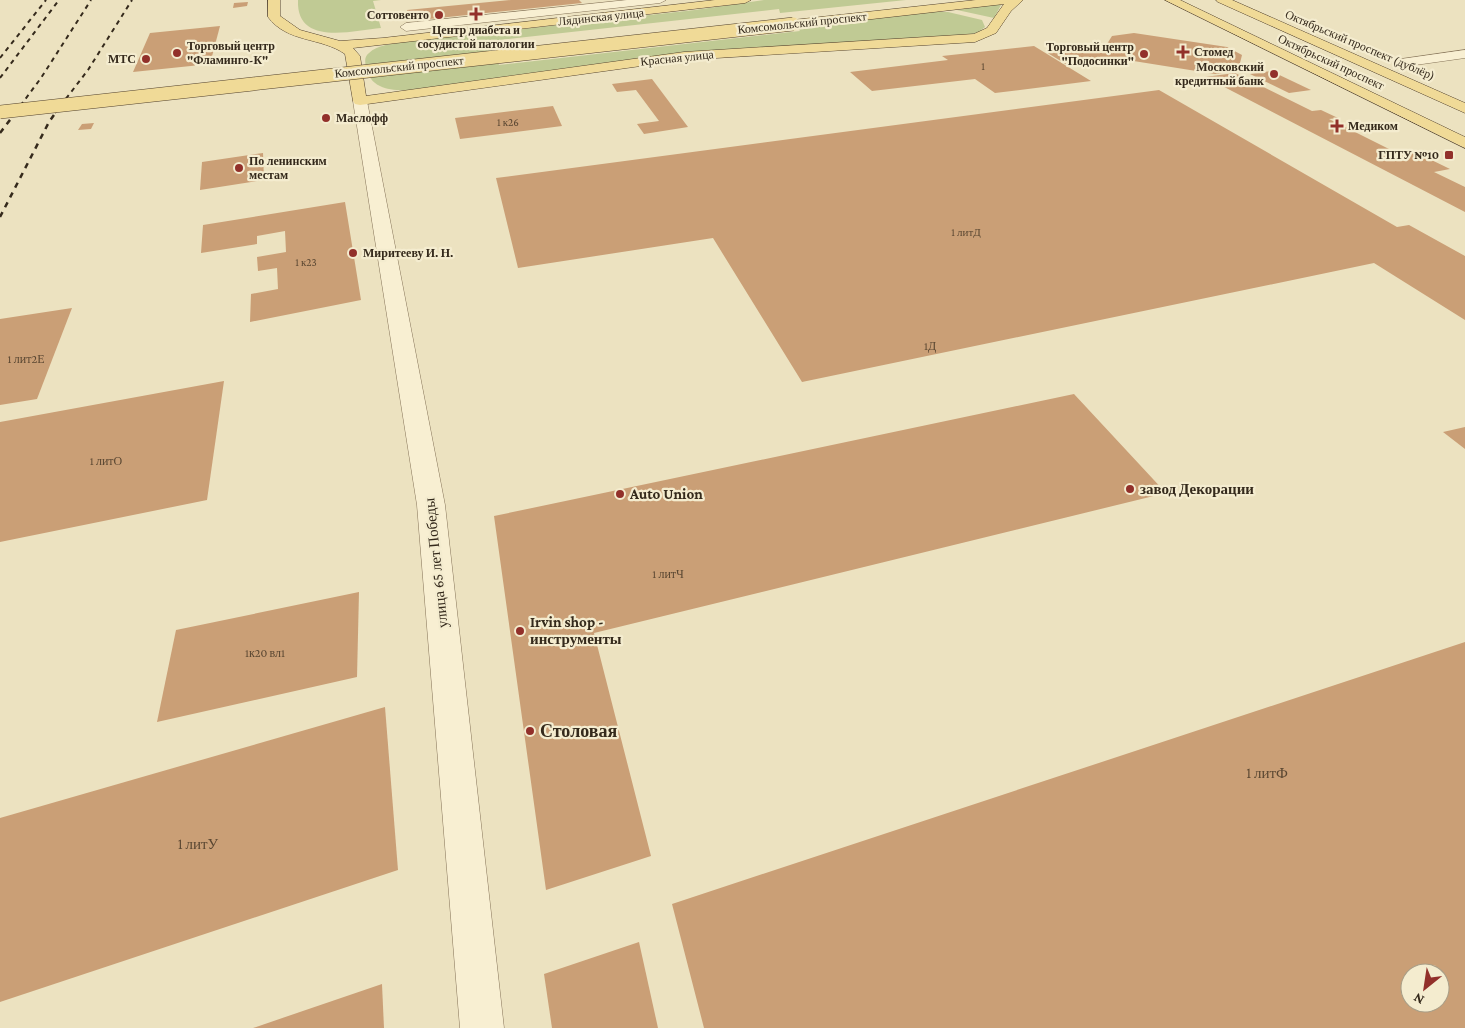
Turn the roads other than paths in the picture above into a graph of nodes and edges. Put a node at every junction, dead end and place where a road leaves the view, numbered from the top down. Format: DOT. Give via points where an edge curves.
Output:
graph roads {
  1 [pos="274,0"];
  2 [pos="660,0"];
  3 [pos="745,0"];
  4 [pos="933,0"];
  5 [pos="1007,0"];
  6 [pos="1017,0"];
  7 [pos="1170,0"];
  8 [pos="1197,0"];
  9 [pos="1222,0"];
  10 [pos="921,4"];
  11 [pos="790,19"];
  12 [pos="986,22"];
  13 [pos="406,27"];
  14 [pos="338,45"];
  15 [pos="1465,54"];
  16 [pos="1397,61"];
  17 [pos="1425,74"];
  18 [pos="0,100"];
  19 [pos="360,101"];
  20 [pos="1465,109"];
  21 [pos="0,112"];
  22 [pos="1448,117"];
  23 [pos="1465,143"];
  24 [pos="482,1028"];
  1 -- 14 [label="main road" via="274,17 281,25"];
  2 -- 13 [label="street, Лядинская улица"];
  3 -- 14 [label="main road, Лядинская улица"];
  4 -- 10 [label="main road, Комсомольский проспект"];
  5 -- 10 [label="main road, Комсомольский проспект"];
  6 -- 12 [label="main road"];
  7 -- 23 [label="main road"];
  8 -- 22 [label="main road, Октябрьский проспект"];
  9 -- 20 [label="main road, Октябрьский проспект"];
  10 -- 11 [label="main road, Комсомольский проспект"];
  10 -- 12 [label="main road"];
  11 -- 18 [label="main road, Комсомольский проспект"];
  11 -- 21 [label="main road, Комсомольский проспект, bridge"];
  12 -- 19 [label="main road, Красная улица" via="982,36 667,58"];
  14 -- 19 [label="main road" via="352,53"];
  15 -- 16 [label="street"];
  16 -- 17 [label="main road, Октябрьский проспект (дублёр)"];
  19 -- 24 [label="street, улица 65 лет Победы" via="431,505"];
}
